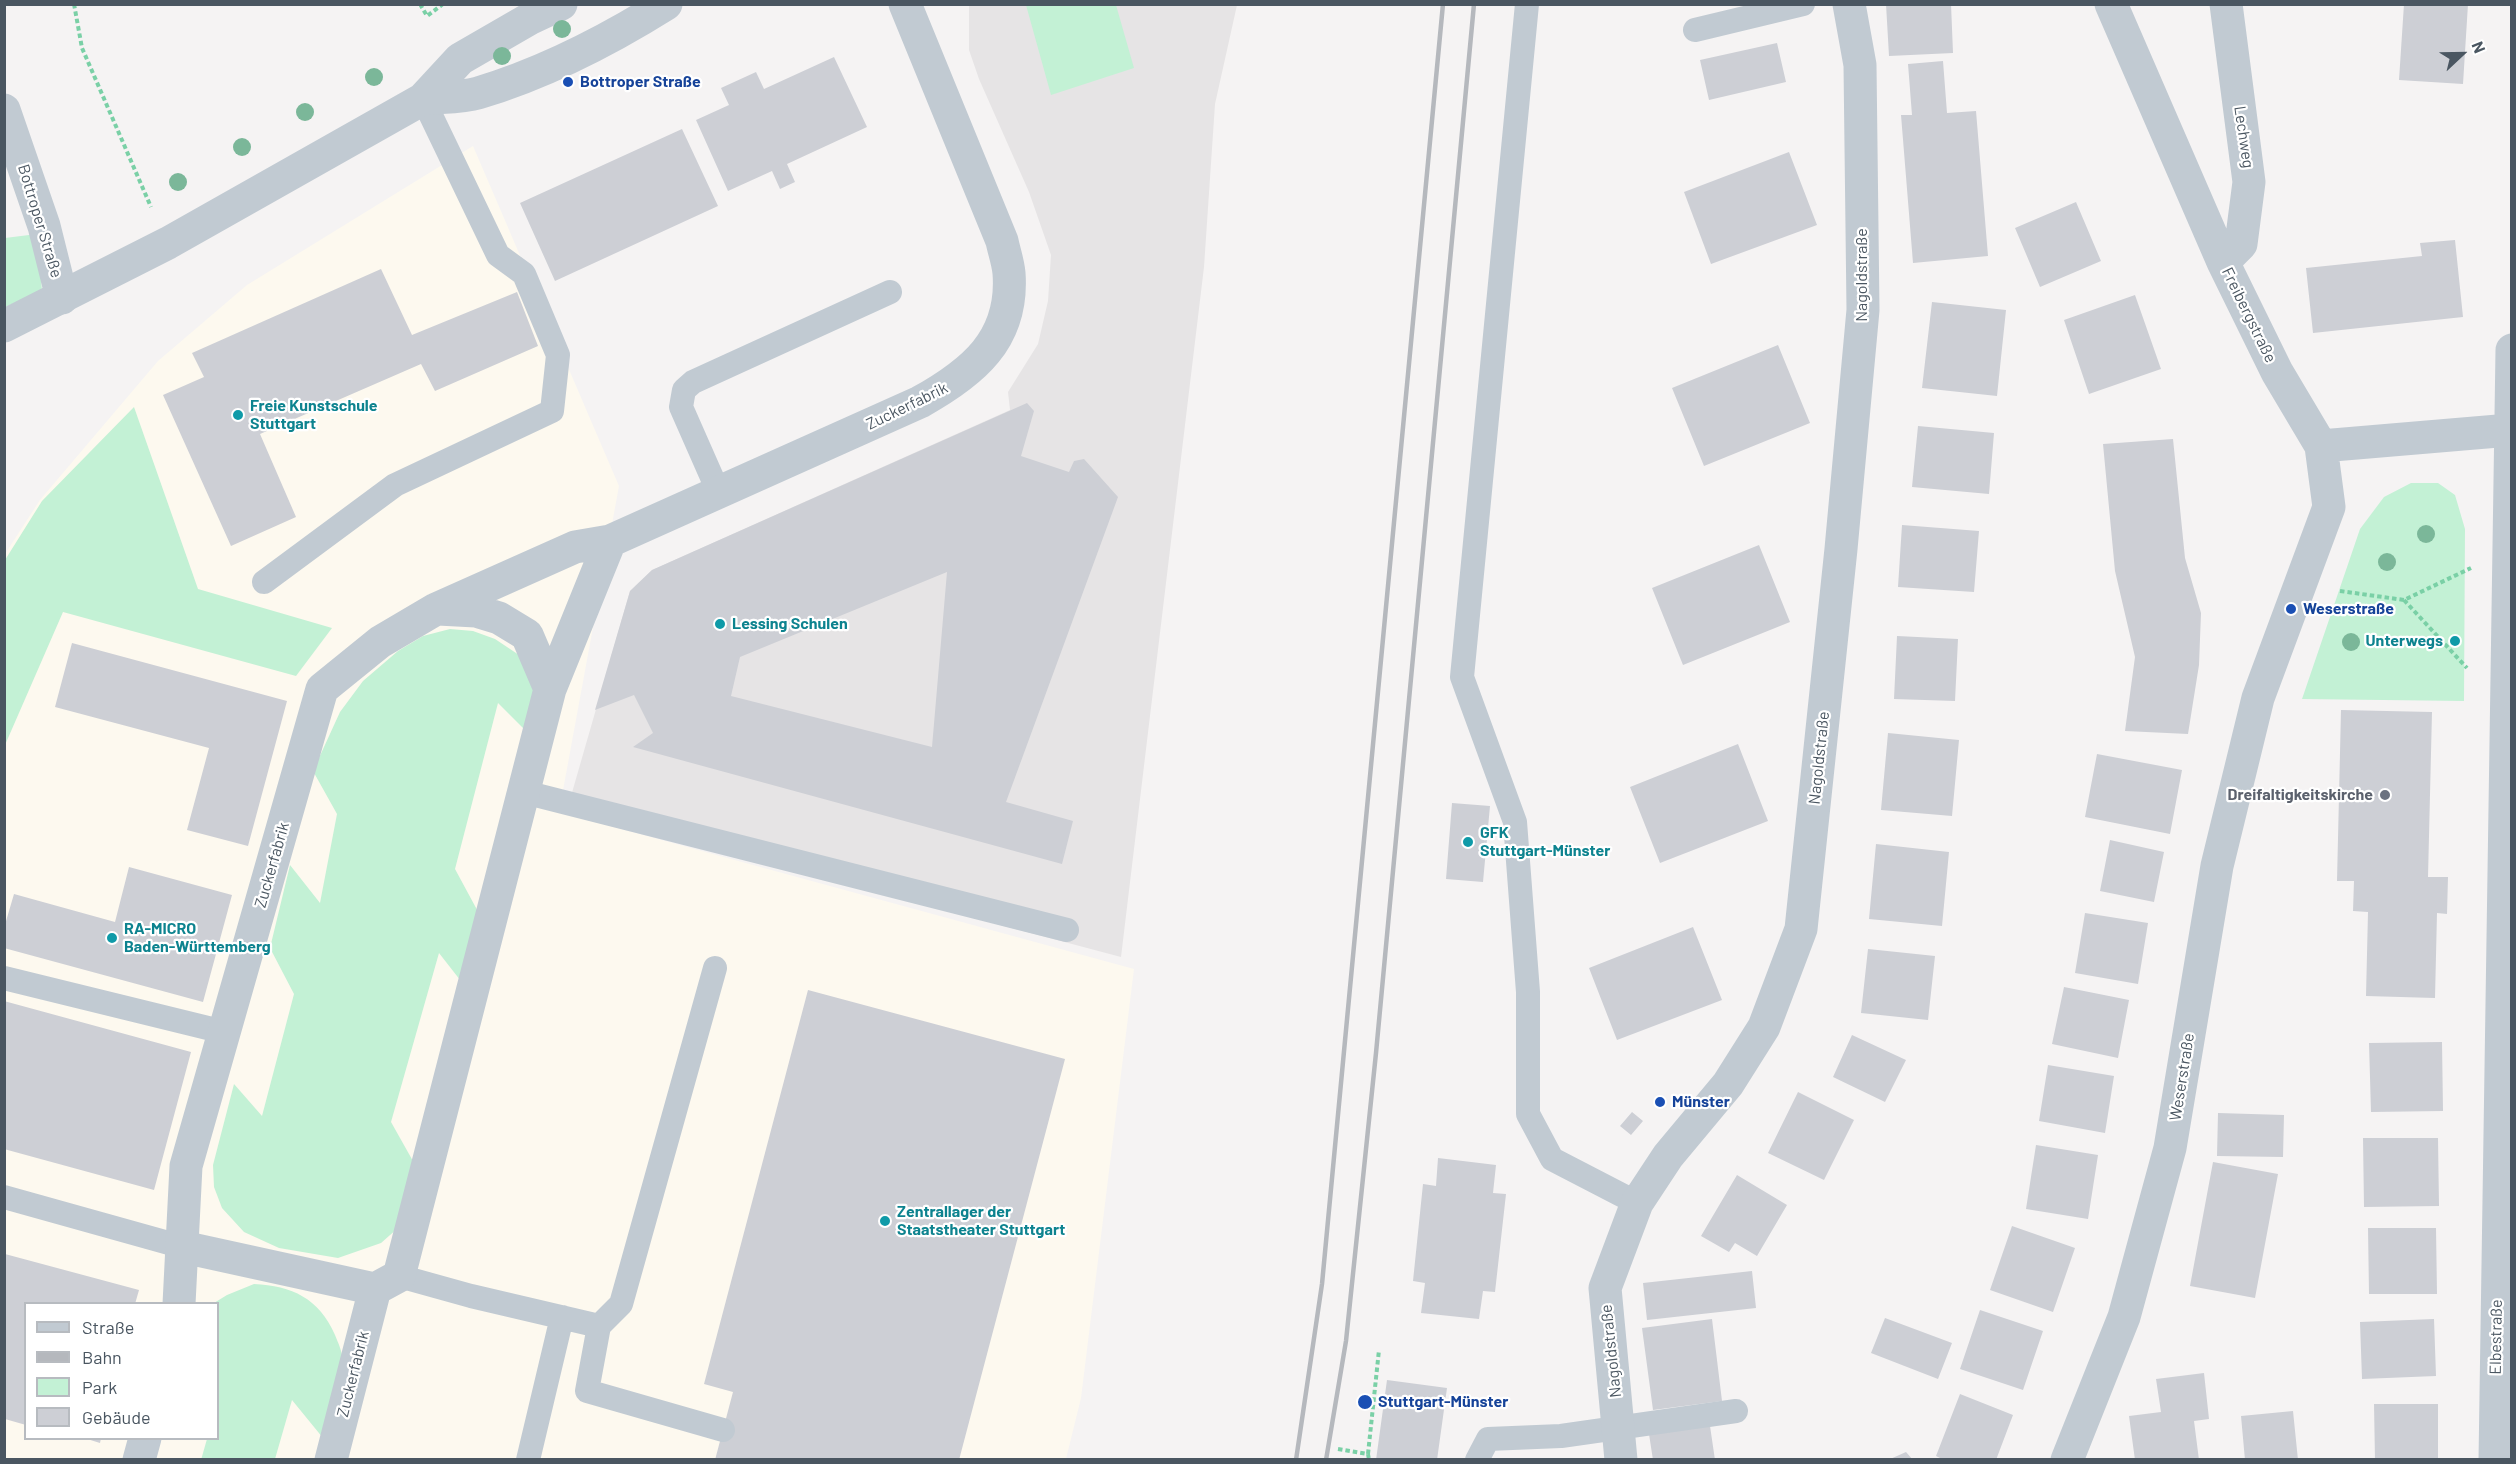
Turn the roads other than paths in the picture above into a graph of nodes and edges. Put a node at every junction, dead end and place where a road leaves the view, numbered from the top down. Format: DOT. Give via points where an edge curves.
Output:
graph roads {
  1 [pos="561,4"];
  2 [pos="666,4"];
  3 [pos="905,4"];
  4 [pos="1527,4"];
  5 [pos="1803,4"];
  6 [pos="1849,4"];
  7 [pos="2111,4"];
  8 [pos="2226,4"];
  9 [pos="1695,30"];
  10 [pos="423,99"];
  11 [pos="4,110"];
  12 [pos="2223,262"];
  13 [pos="890,292"];
  14 [pos="62,298"];
  15 [pos="4,327"];
  16 [pos="2511,350"];
  17 [pos="2510,430"];
  18 [pos="2321,446"];
  19 [pos="718,491"];
  20 [pos="610,541"];
  21 [pos="264,582"];
  22 [pos="436,609"];
  23 [pos="550,689"];
  24 [pos="2508,713"];
  25 [pos="524,792"];
  26 [pos="1067,930"];
  27 [pos="715,968"];
  28 [pos="4,978"];
  29 [pos="224,1032"];
  30 [pos="4,1197"];
  31 [pos="1637,1203"];
  32 [pos="183,1247"];
  33 [pos="387,1283"];
  34 [pos="179,1302"];
  35 [pos="562,1317"];
  36 [pos="599,1326"];
  37 [pos="2503,1404"];
  38 [pos="1737,1411"];
  39 [pos="1618,1426"];
  40 [pos="723,1430"];
  41 [pos="144,1440"];
  42 [pos="139,1460"];
  43 [pos="331,1460"];
  44 [pos="528,1460"];
  45 [pos="1477,1460"];
  46 [pos="1621,1460"];
  47 [pos="2067,1460"];
  48 [pos="2494,1460"];
  1 -- 10 [label="street, Bottroper Straße" via="460,59"];
  2 -- 10 [label="street, Bottroper Straße" via="603,42 556,64 476,94"];
  3 -- 19 [label="street, Zuckerfabrik" via="1002,241 1009,272 1008,300 1000,329 980,362 955,383"];
  4 -- 31 [label="lane" via="1462,677 1515,822 1528,992 1528,1114 1552,1158"];
  5 -- 9 [label="lane"];
  6 -- 31 [label="street, Nagoldstraße" via="1860,65 1863,310 1801,929 1764,1027 1728,1084 1668,1156"];
  7 -- 12 [label="street, Freibergstraße"];
  8 -- 12 [label="street, Lechweg" via="2249,182 2241,244"];
  10 -- 14 [label="street, Bottroper Straße" via="168,243"];
  10 -- 21 [label="lane" via="498,255 524,274 529,284 558,355 552,411 394,485"];
  11 -- 14 [label="street, Bottroper Straße" via="44,226"];
  12 -- 18 [label="street, Freibergstraße" via="2277,372"];
  13 -- 19 [label="lane" via="693,382 684,390 681,407"];
  14 -- 15 [label="street, Bottroper Straße"];
  16 -- 17 [label="street, Elbestraße"];
  17 -- 18 [label="street"];
  17 -- 24 [label="street, Elbestraße"];
  18 -- 47 [label="street, Weserstraße" via="2329,507 2258,698 2217,866 2167,1160 2124,1317"];
  19 -- 20 [label="street, Zuckerfabrik"];
  20 -- 22 [label="street, Zuckerfabrik" via="575,547"];
  20 -- 23 [label="street, Zuckerfabrik"];
  22 -- 23 [label="street" via="476,611 499,618 527,635"];
  22 -- 29 [label="street, Zuckerfabrik" via="380,642 322,689"];
  23 -- 25 [label="street, Zuckerfabrik"];
  24 -- 37 [label="street, Elbestraße"];
  25 -- 26 [label="lane"];
  25 -- 33 [label="street, Zuckerfabrik"];
  27 -- 36 [label="lane" via="621,1304"];
  28 -- 29 [label="lane"];
  29 -- 32 [label="street, Zuckerfabrik" via="186,1166"];
  30 -- 32 [label="lane"];
  31 -- 39 [label="street, Nagoldstraße" via="1605,1288"];
  32 -- 33 [label="street"];
  32 -- 34 [label="street, Zuckerfabrik"];
  33 -- 35 [label="lane" via="471,1296"];
  33 -- 43 [label="street, Zuckerfabrik"];
  35 -- 36 [label="lane"];
  35 -- 44 [label="lane"];
  36 -- 40 [label="lane" via="587,1391"];
  37 -- 48 [label="street, Elbestraße"];
  38 -- 39 [label="lane"];
  39 -- 45 [label="lane" via="1561,1436 1488,1439"];
  39 -- 46 [label="street, Nagoldstraße"];
  41 -- 42 [label="street"];
}
